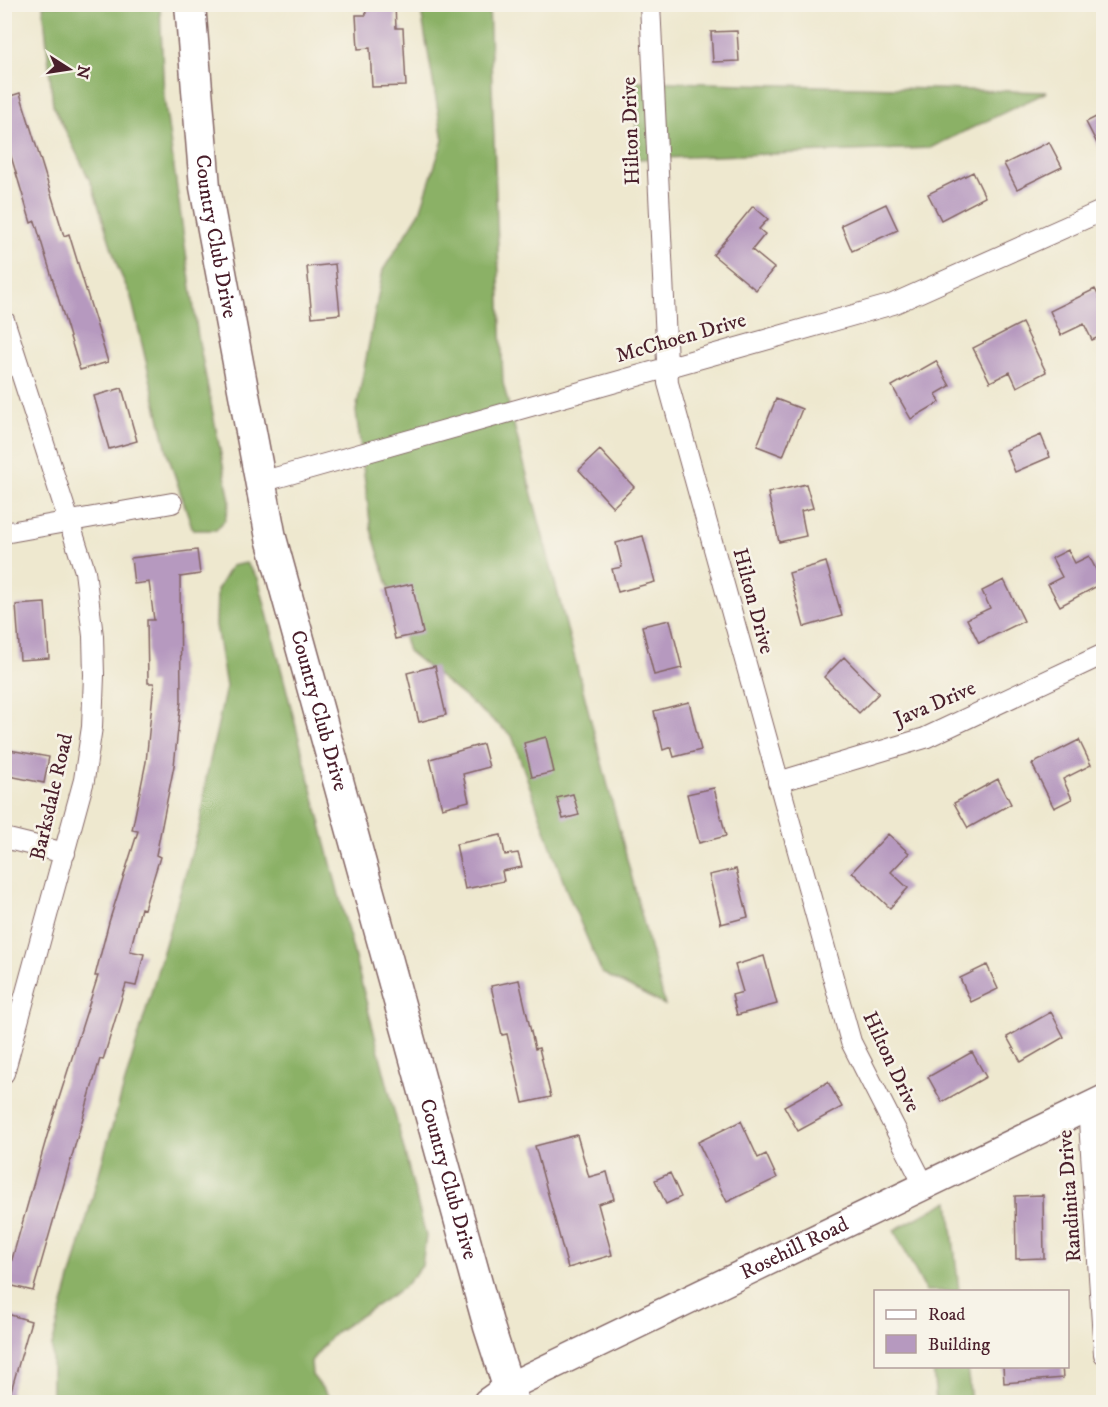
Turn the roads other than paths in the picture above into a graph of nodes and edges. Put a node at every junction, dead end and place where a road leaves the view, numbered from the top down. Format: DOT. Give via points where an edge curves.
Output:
graph roads {
  1 [pos="190,4"];
  2 [pos="650,4"];
  3 [pos="1104,210"];
  4 [pos="4,321"];
  5 [pos="667,367"];
  6 [pos="261,482"];
  7 [pos="172,502"];
  8 [pos="70,520"];
  9 [pos="4,533"];
  10 [pos="1104,654"];
  11 [pos="778,782"];
  12 [pos="4,838"];
  13 [pos="65,853"];
  14 [pos="4,1073"];
  15 [pos="1096,1103"];
  16 [pos="924,1185"];
  17 [pos="1104,1354"];
  18 [pos="503,1397"];
  1 -- 6 [label="main road, Country Club Drive" via="205,187"];
  2 -- 5 [label="street, Hilton Drive"];
  3 -- 5 [label="street, McChoen Drive" via="893,304"];
  4 -- 8 [label="street, Barksdale Road"];
  5 -- 6 [label="street, McChoen Drive"];
  5 -- 11 [label="street, Hilton Drive" via="668,383"];
  6 -- 18 [label="main road, Country Club Drive" via="283,582"];
  7 -- 8 [label="street"];
  8 -- 9 [label="street"];
  8 -- 13 [label="street, Barksdale Road" via="84,571 94,675 84,780"];
  10 -- 11 [label="street, Java Drive" via="925,738"];
  11 -- 16 [label="street, Hilton Drive" via="851,1042"];
  12 -- 13 [label="street"];
  13 -- 14 [label="street, Barksdale Road"];
  15 -- 16 [label="main road, Rosehill Road"];
  15 -- 17 [label="street, Randinita Drive"];
  16 -- 18 [label="main road, Rosehill Road"];
}
